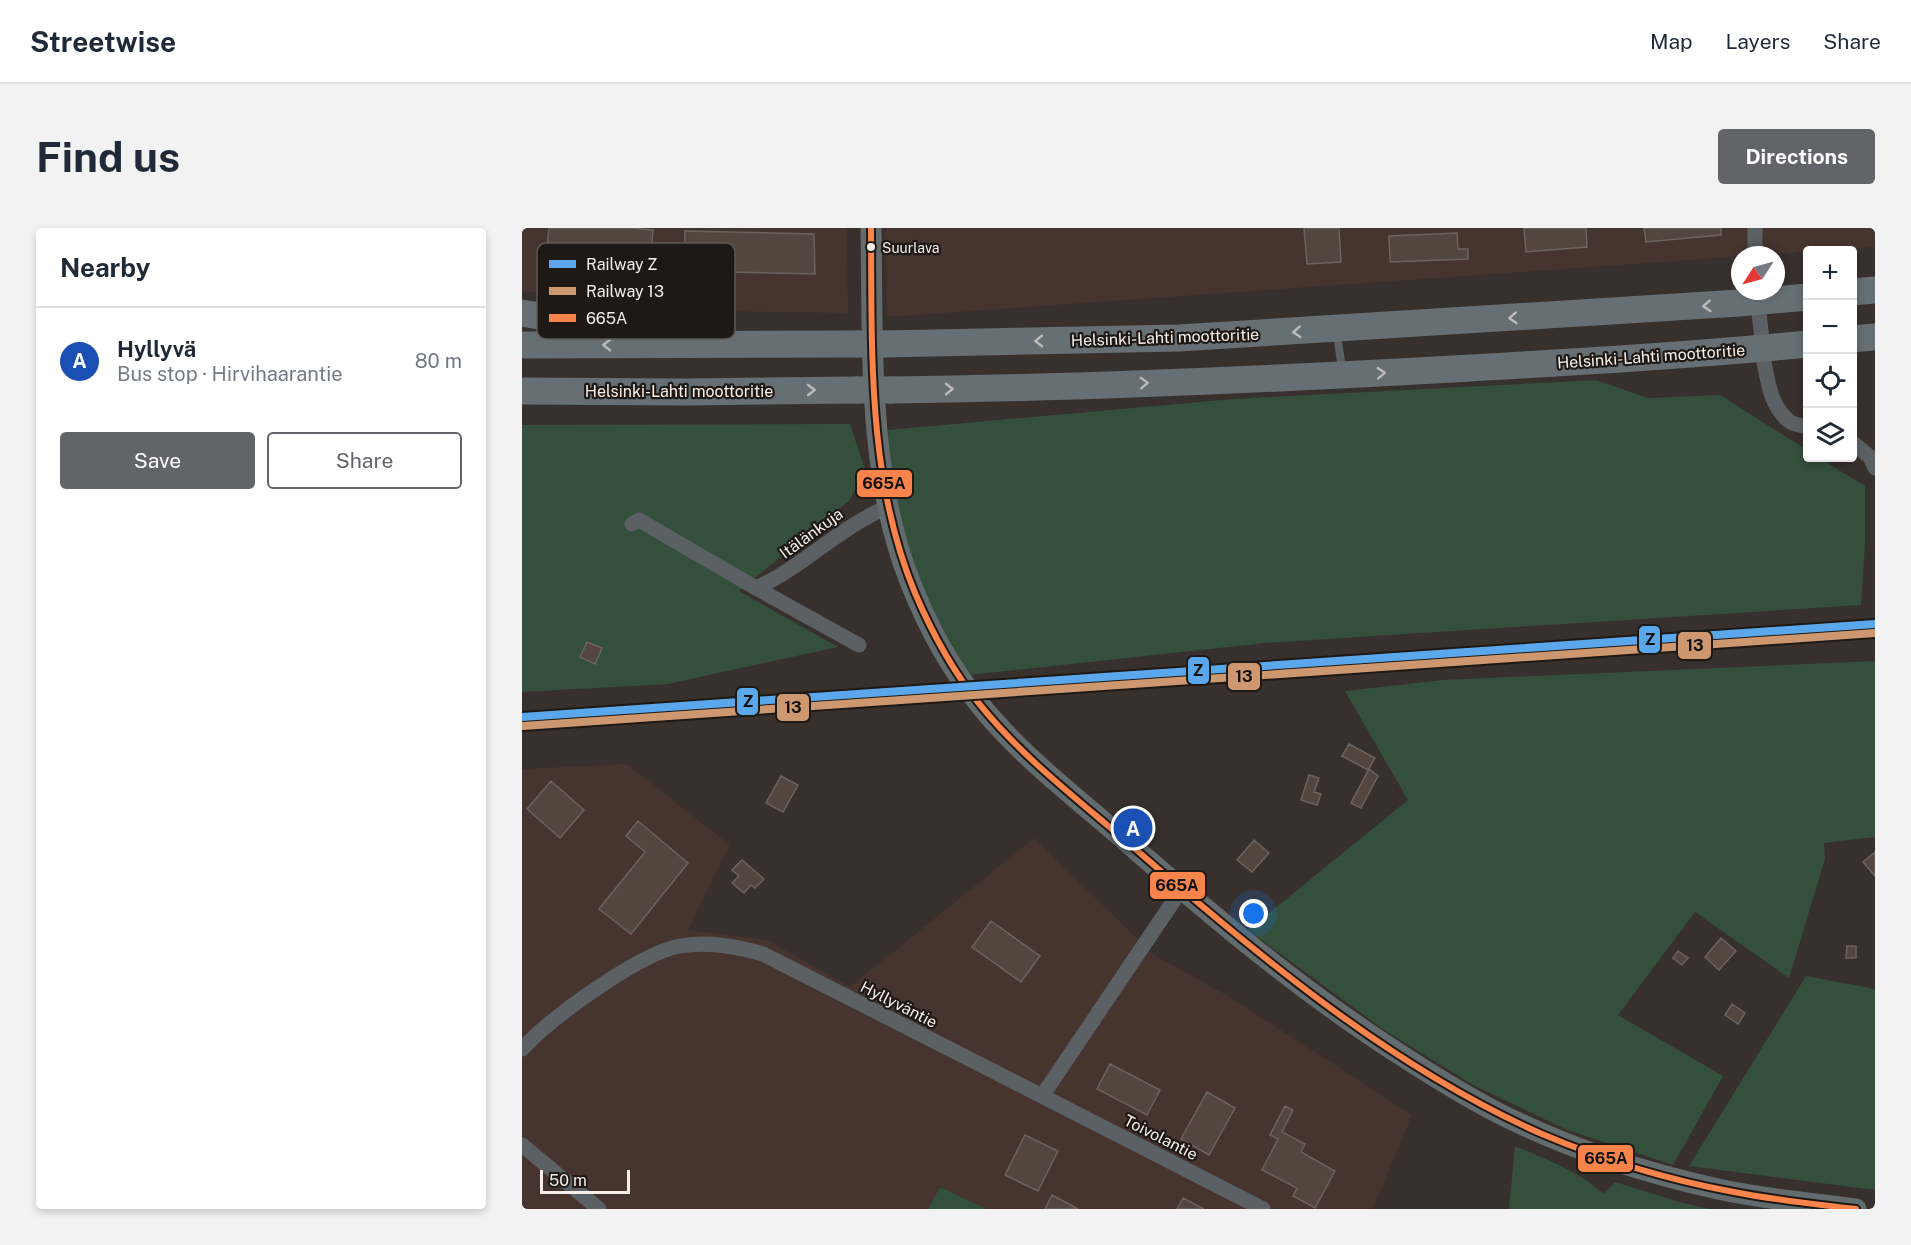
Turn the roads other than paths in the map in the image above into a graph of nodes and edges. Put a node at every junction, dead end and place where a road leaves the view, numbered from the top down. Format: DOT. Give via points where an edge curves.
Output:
graph roads {
  1 [pos="871,228"];
  2 [pos="1755,228"];
  3 [pos="1755,246"];
  4 [pos="1875,290"];
  5 [pos="1857,292"];
  6 [pos="1803,297"];
  7 [pos="522,313"];
  8 [pos="1759,313"];
  9 [pos="537,316"];
  10 [pos="1337,329"];
  11 [pos="1875,337"];
  12 [pos="728,339"];
  13 [pos="1761,339"];
  14 [pos="1857,339"];
  15 [pos="1803,344"];
  16 [pos="522,345"];
  17 [pos="770,346"];
  18 [pos="1764,362"];
  19 [pos="1342,375"];
  20 [pos="522,391"];
  21 [pos="1803,426"];
  22 [pos="1857,446"];
  23 [pos="1875,468"];
  24 [pos="888,507"];
  25 [pos="632,524"];
  26 [pos="756,588"];
  27 [pos="859,645"];
  28 [pos="1181,890"];
  29 [pos="522,1049"];
  30 [pos="1042,1096"];
  31 [pos="522,1144"];
  32 [pos="599,1209"];
  33 [pos="1263,1209"];
  34 [pos="1856,1209"];
  1 -- 24 [label="street" via="878,448"];
  2 -- 3 [label="street"];
  4 -- 5 [label="highway"];
  6 -- 10 [label="highway, Helsinki-Lahti moottoritie, one-way"];
  7 -- 9 [label="highway"];
  8 -- 13 [label="street"];
  10 -- 17 [label="highway, Helsinki-Lahti moottoritie, one-way, bridge" via="1179,338"];
  10 -- 19 [label="lane"];
  11 -- 14 [label="highway"];
  12 -- 17 [label="highway"];
  19 -- 15 [label="highway, Helsinki-Lahti moottoritie, one-way"];
  17 -- 16 [label="highway, Helsinki-Lahti moottoritie, one-way"];
  18 -- 21 [label="street" via="1777,406 1790,423"];
  20 -- 19 [label="highway, Helsinki-Lahti moottoritie, one-way, bridge" via="1007,388"];
  22 -- 23 [label="street" via="1870,457"];
  24 -- 26 [label="street, Itälänkuja" via="854,523 782,576"];
  24 -- 28 [label="street" via="908,578 959,677 982,707 1043,770"];
  25 -- 26 [label="street" via="639,520"];
  26 -- 27 [label="street"];
  28 -- 30 [label="street"];
  28 -- 34 [label="street" via="1282,972 1380,1042 1465,1097 1522,1125 1600,1155 1720,1190"];
  29 -- 30 [label="street, Hyllyväntie" via="598,987 643,960 679,946 710,943 763,954"];
  30 -- 33 [label="street, Toivolantie"];
  31 -- 32 [label="street"];
}
